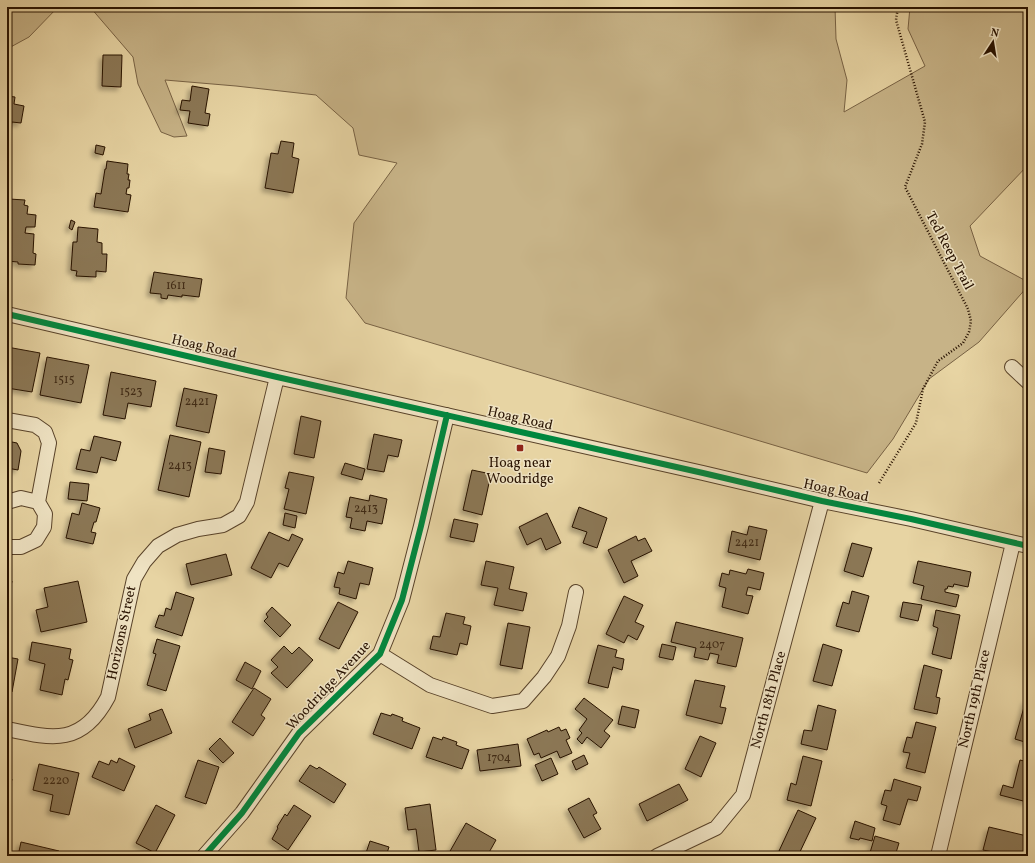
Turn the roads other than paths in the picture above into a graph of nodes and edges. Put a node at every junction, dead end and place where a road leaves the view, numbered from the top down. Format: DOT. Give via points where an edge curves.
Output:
graph roads {
  1 [pos="7,314"];
  2 [pos="1012,367"];
  3 [pos="277,377"];
  4 [pos="1028,382"];
  5 [pos="447,415"];
  6 [pos="7,420"];
  7 [pos="822,501"];
  8 [pos="7,502"];
  9 [pos="38,502"];
  10 [pos="1013,543"];
  11 [pos="1028,546"];
  12 [pos="7,547"];
  13 [pos="576,592"];
  14 [pos="380,654"];
  15 [pos="7,729"];
  16 [pos="204,856"];
  17 [pos="658,856"];
  18 [pos="938,856"];
  1 -- 3 [label="street, Hoag Road"];
  2 -- 4 [label="street"];
  3 -- 5 [label="street, Hoag Road"];
  3 -- 15 [label="street, Horizons Street" via="247,502 239,516 223,525 177,535 158,546 134,579 108,697 100,712 87,725 72,734 57,737"];
  5 -- 7 [label="street, Hoag Road"];
  5 -- 14 [label="street, Woodridge Avenue" via="402,600"];
  6 -- 9 [label="street" via="35,425 45,432 49,443"];
  7 -- 10 [label="street, Hoag Road"];
  7 -- 17 [label="street, North 18th Place" via="743,795 716,828"];
  8 -- 9 [label="street" via="21,498"];
  9 -- 12 [label="street" via="45,514 44,527 36,540 21,547"];
  10 -- 11 [label="street, Hoag Road"];
  10 -- 18 [label="street, North 19th Place"];
  13 -- 14 [label="street" via="570,626 558,656 523,701 492,706 430,685"];
  14 -- 16 [label="street, Woodridge Avenue" via="299,734 242,812"];
}
